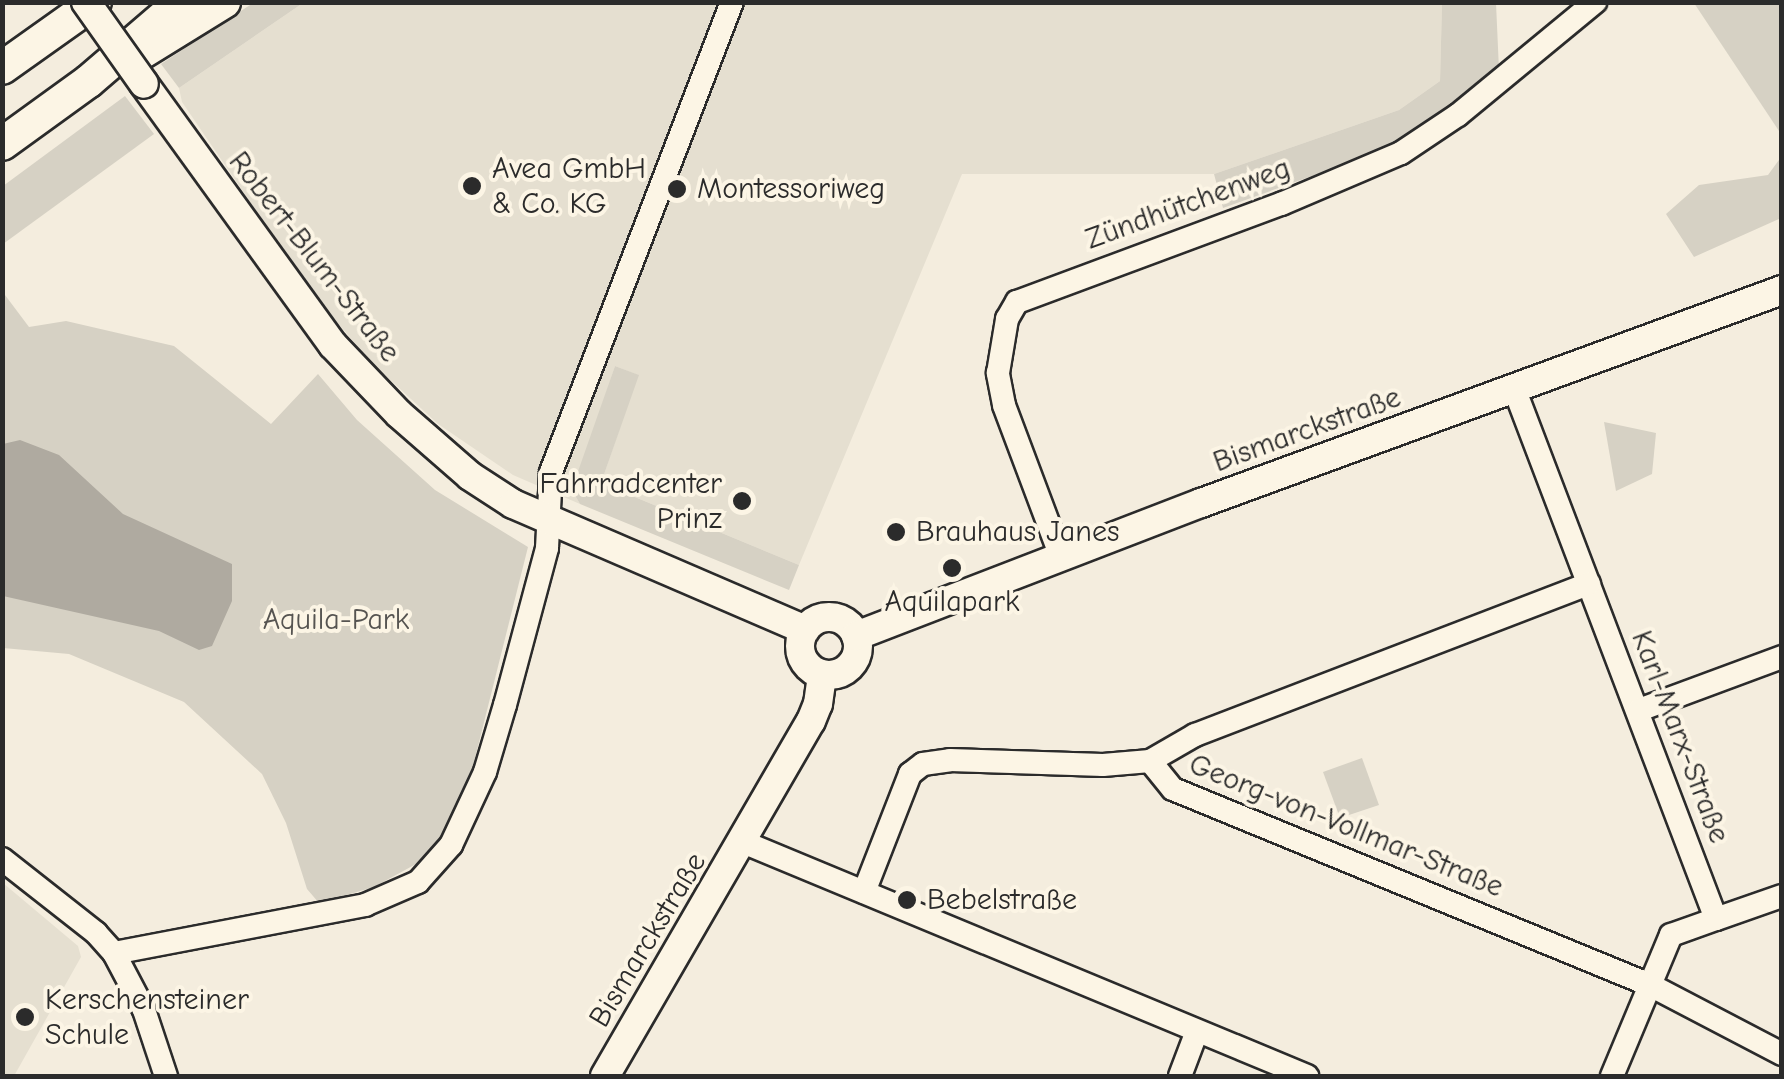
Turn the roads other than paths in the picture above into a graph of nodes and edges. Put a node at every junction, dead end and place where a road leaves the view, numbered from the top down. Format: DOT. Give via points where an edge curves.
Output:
graph roads {
  1 [pos="86,2"];
  2 [pos="95,2"];
  3 [pos="181,2"];
  4 [pos="224,2"];
  5 [pos="732,2"];
  6 [pos="1595,2"];
  7 [pos="2,68"];
  8 [pos="89,81"];
  9 [pos="2,144"];
  10 [pos="1782,290"];
  11 [pos="1514,388"];
  12 [pos="548,516"];
  13 [pos="1061,556"];
  14 [pos="1589,584"];
  15 [pos="805,630"];
  16 [pos="856,636"];
  17 [pos="1782,657"];
  18 [pos="822,675"];
  19 [pos="1639,710"];
  20 [pos="1150,761"];
  21 [pos="743,842"];
  22 [pos="2,859"];
  23 [pos="864,892"];
  24 [pos="1782,896"];
  25 [pos="1716,919"];
  26 [pos="114,953"];
  27 [pos="1650,986"];
  28 [pos="1197,1031"];
  29 [pos="1782,1054"];
  30 [pos="166,1076"];
  31 [pos="605,1076"];
  32 [pos="1180,1076"];
  33 [pos="1307,1076"];
  34 [pos="1612,1076"];
  1 -- 12 [label="main road, Robert-Blum-Straße, bridge" via="350,365 470,476"];
  2 -- 7 [label="highway"];
  3 -- 8 [label="highway"];
  4 -- 8 [label="highway" via="166,42"];
  5 -- 12 [label="street" via="552,472"];
  6 -- 13 [label="street, Zündhütchenweg" via="1458,115 1401,153 1016,302 998,373"];
  8 -- 9 [label="highway"];
  10 -- 11 [label="main road, Bismarckstraße"];
  11 -- 13 [label="main road, Bismarckstraße"];
  11 -- 14 [label="street, Karl-Marx-Straße"];
  12 -- 15 [label="main road, Robert-Blum-Straße"];
  12 -- 26 [label="street" via="547,548 485,772 465,823 438,864 398,894 347,910"];
  13 -- 16 [label="main road, Bismarckstraße"];
  14 -- 19 [label="street, Karl-Marx-Straße"];
  14 -- 20 [label="street" via="1195,735"];
  15 -- 16 [label="main road" via="827,617 850,626"];
  15 -- 18 [label="main road" via="802,656"];
  16 -- 18 [label="main road" via="858,648 846,670"];
  17 -- 19 [label="street"];
  18 -- 21 [label="main road, Bismarckstraße" via="818,704"];
  19 -- 25 [label="street, Karl-Marx-Straße"];
  20 -- 23 [label="street, Georg-von-Vollmar-Straße" via="923,764 910,774"];
  20 -- 27 [label="street, Georg-von-Vollmar-Straße" via="1173,789"];
  21 -- 23 [label="street"];
  21 -- 31 [label="main road, Bismarckstraße"];
  22 -- 26 [label="street"];
  23 -- 28 [label="street"];
  24 -- 25 [label="street"];
  25 -- 27 [label="street" via="1672,935"];
  26 -- 30 [label="street" via="144,1010"];
  27 -- 29 [label="street, Georg-von-Vollmar-Straße"];
  27 -- 34 [label="street"];
  28 -- 32 [label="street"];
  28 -- 33 [label="street"];
}
